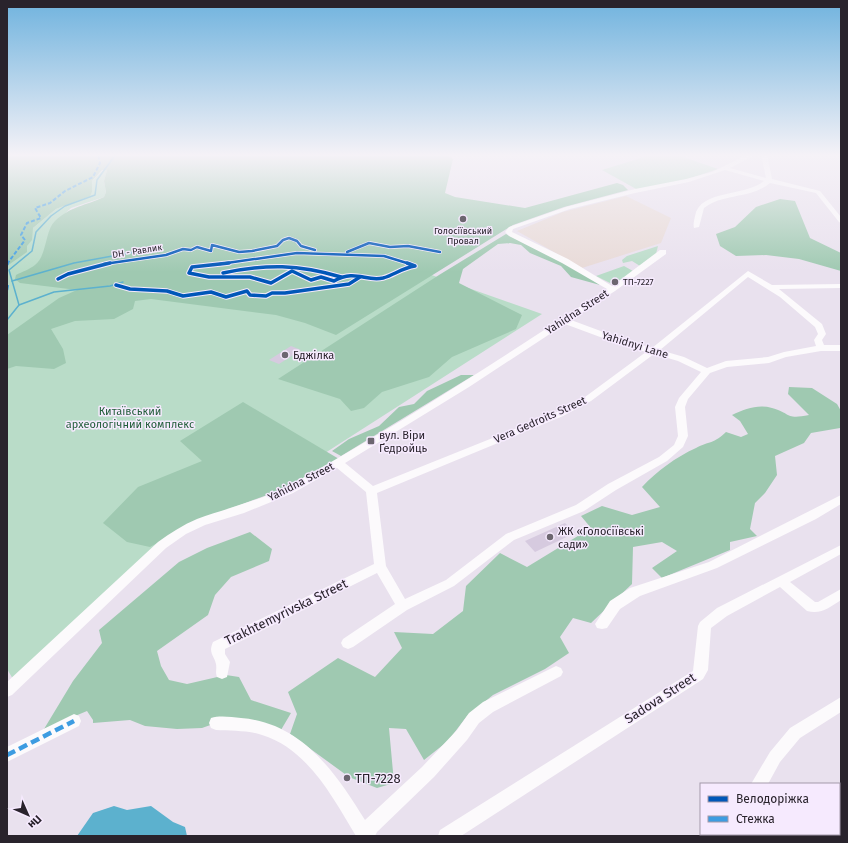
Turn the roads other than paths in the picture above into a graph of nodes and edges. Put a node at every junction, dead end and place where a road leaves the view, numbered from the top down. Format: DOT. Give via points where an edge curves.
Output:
graph roads {
  1 [pos="626,193"];
  2 [pos="739,193"];
  3 [pos="819,193"];
  4 [pos="841,221"];
  5 [pos="696,227"];
  6 [pos="663,252"];
  7 [pos="841,286"];
  8 [pos="771,287"];
  9 [pos="612,289"];
  10 [pos="563,320"];
  11 [pos="821,348"];
  12 [pos="841,348"];
  13 [pos="653,351"];
  14 [pos="707,371"];
  15 [pos="338,463"];
  16 [pos="371,492"];
  17 [pos="841,499"];
  18 [pos="841,549"];
  19 [pos="380,566"];
  20 [pos="781,581"];
  21 [pos="841,594"];
  22 [pos="402,606"];
  23 [pos="602,624"];
  24 [pos="348,643"];
  25 [pos="556,672"];
  26 [pos="222,673"];
  27 [pos="7,690"];
  28 [pos="841,704"];
  29 [pos="74,722"];
  30 [pos="216,723"];
  31 [pos="7,755"];
  32 [pos="760,783"];
  33 [pos="367,836"];
  34 [pos="446,836"];
  1 -- 9 [label="street, Yahidna Street" via="524,222 508,232"];
  2 -- 5 [label="street" via="702,206"];
  3 -- 4 [label="street"];
  6 -- 9 [label="street, Yahidna Street"];
  7 -- 8 [label="street"];
  8 -- 11 [label="street" via="819,326 822,334 818,340"];
  8 -- 13 [label="street, Vera Gedroits Street" via="748,273"];
  9 -- 10 [label="street, Yahidna Street"];
  10 -- 13 [label="street, Yahidnyi Lane"];
  10 -- 15 [label="street, Yahidna Street" via="466,385"];
  11 -- 12 [label="street"];
  11 -- 14 [label="street" via="769,360 726,364"];
  13 -- 14 [label="street, Yahidnyi Lane" via="681,359"];
  13 -- 16 [label="street, Vera Gedroits Street" via="573,408"];
  14 -- 22 [label="street" via="684,398 680,407 683,436 678,447 663,459 580,508 510,537 450,582"];
  15 -- 16 [label="street"];
  15 -- 27 [label="street, Yahidna Street" via="290,490 201,522 182,532 162,546"];
  16 -- 19 [label="street"];
  17 -- 23 [label="street" via="713,565 635,592 615,605"];
  18 -- 20 [label="street"];
  19 -- 22 [label="street"];
  19 -- 26 [label="street, Trakhtemyrivska Street" via="218,646 218,655 223,662"];
  20 -- 21 [label="street" via="812,607 820,607"];
  20 -- 34 [label="street, Sadova Street" via="722,612 704,626 701,670 698,675"];
  22 -- 24 [label="street"];
  25 -- 33 [label="street" via="488,707 474,718 428,772 371,826"];
  28 -- 32 [label="street" via="795,733 775,757"];
  29 -- 31 [label="street"];
  30 -- 33 [label="street" via="263,728 286,738 324,770"];
}
